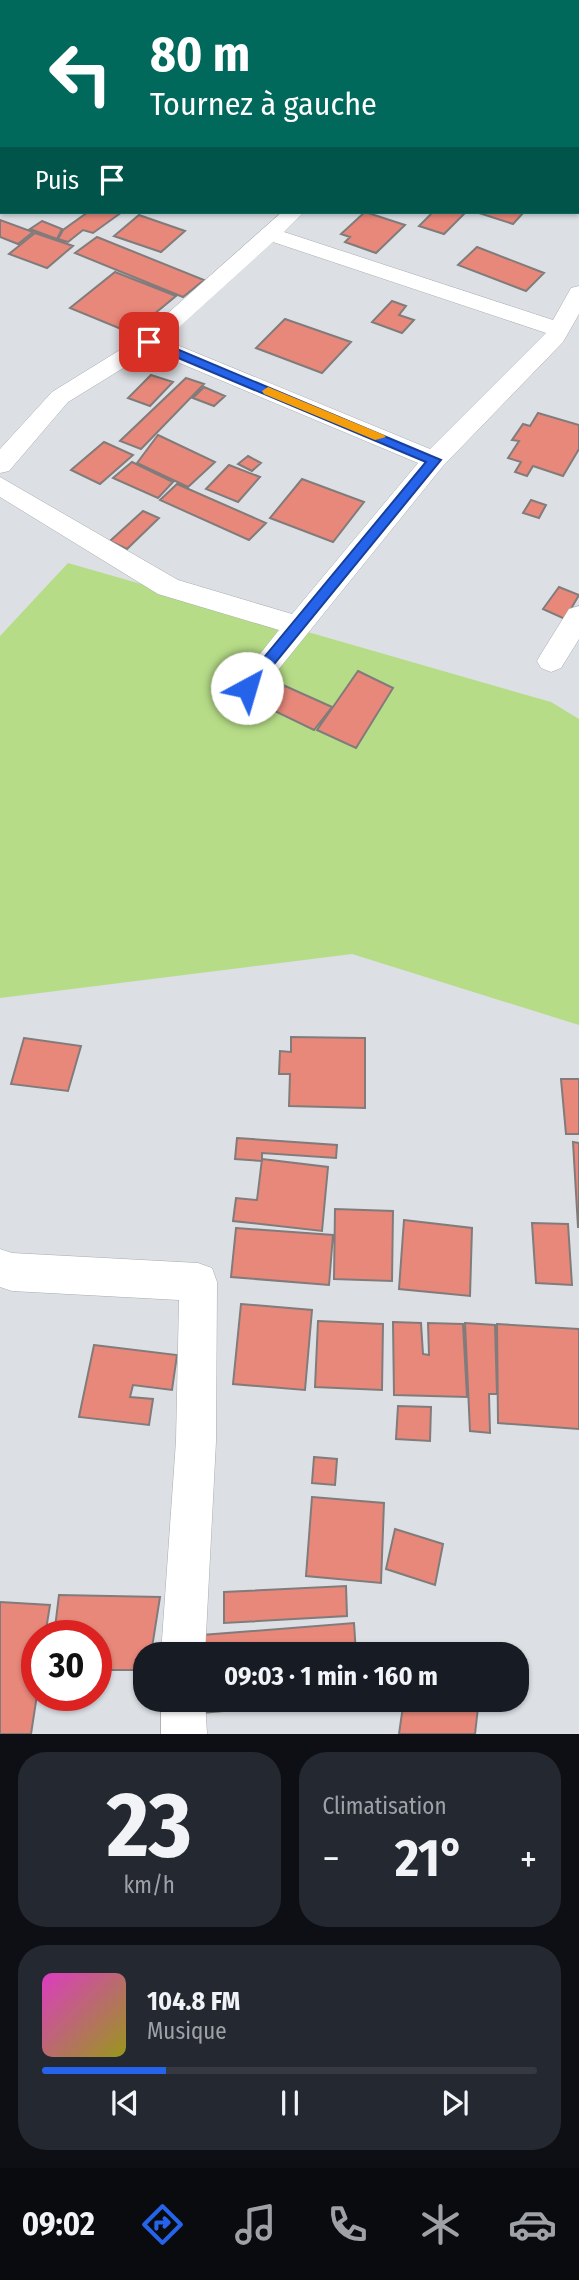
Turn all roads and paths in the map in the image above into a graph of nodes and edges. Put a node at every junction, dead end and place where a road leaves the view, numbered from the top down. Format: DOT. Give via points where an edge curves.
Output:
graph roads {
  1 [pos="292,214"];
  2 [pos="269,234"];
  3 [pos="579,293"];
  4 [pos="559,330"];
  5 [pos="149,342"];
  6 [pos="434,460"];
  7 [pos="0,465"];
  8 [pos="0,486"];
  9 [pos="579,616"];
  10 [pos="298,626"];
  11 [pos="551,661"];
  12 [pos="247,688"];
  13 [pos="0,1268"];
  14 [pos="184,1642"];
  15 [pos="183,1712"];
  16 [pos="184,1734"];
  1 -- 2 [label="street"];
  2 -- 4 [label="street"];
  2 -- 5 [label="street"];
  3 -- 4 [label="street"];
  4 -- 6 [label="street"];
  5 -- 6 [label="street"];
  5 -- 7 [label="street" via="60,397"];
  6 -- 10 [label="street"];
  8 -- 10 [label="street" via="167,587"];
  9 -- 11 [label="street"];
  10 -- 12 [label="street"];
  13 -- 14 [label="street" via="198,1282 196,1441"];
  15 -- 16 [label="street"];
}
